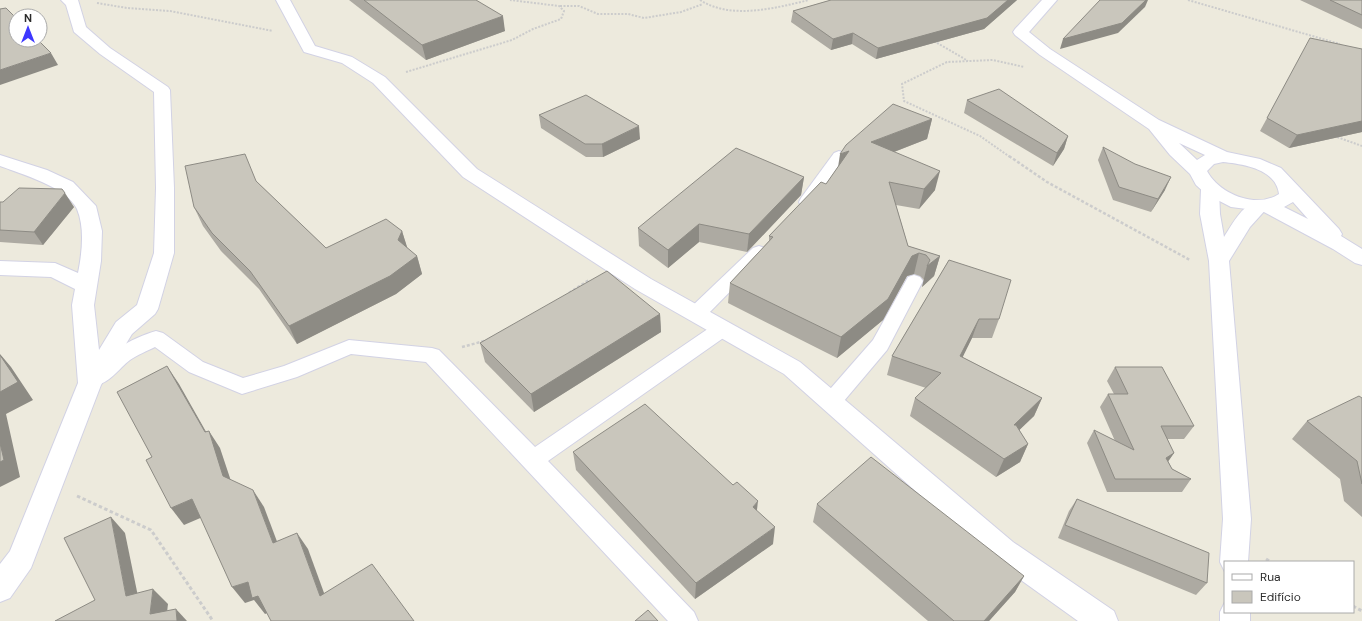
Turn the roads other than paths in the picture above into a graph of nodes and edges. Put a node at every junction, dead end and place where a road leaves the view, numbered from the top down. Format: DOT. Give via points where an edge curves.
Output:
graph roads {
  1 [pos="68,0"];
  2 [pos="283,0"];
  3 [pos="1050,0"];
  4 [pos="1153,124"];
  5 [pos="839,156"];
  6 [pos="1223,157"];
  7 [pos="0,160"];
  8 [pos="1198,171"];
  9 [pos="1286,184"];
  10 [pos="1210,189"];
  11 [pos="1263,206"];
  12 [pos="796,213"];
  13 [pos="771,240"];
  14 [pos="1340,244"];
  15 [pos="1362,258"];
  16 [pos="0,268"];
  17 [pos="1220,269"];
  18 [pos="914,281"];
  19 [pos="87,286"];
  20 [pos="696,314"];
  21 [pos="722,329"];
  22 [pos="90,382"];
  23 [pos="831,402"];
  24 [pos="533,460"];
  25 [pos="1234,561"];
  26 [pos="0,588"];
  27 [pos="685,621"];
  28 [pos="1103,621"];
  1 -- 22 [label="street" via="73,3 79,29 105,51 162,90 164,253 147,309 124,328"];
  2 -- 20 [label="street" via="309,48 347,60 379,80 470,173"];
  3 -- 4 [label="street" via="1020,32 1045,52"];
  4 -- 6 [label="street"];
  4 -- 8 [label="street" via="1176,151"];
  5 -- 12 [label="lane" via="811,197"];
  6 -- 8 [label="street" via="1210,159 1201,164"];
  6 -- 9 [label="street" via="1267,167 1279,175"];
  7 -- 19 [label="street" via="66,186 86,206 92,231"];
  8 -- 10 [label="street" via="1203,183"];
  9 -- 11 [label="street" via="1289,196 1277,204"];
  9 -- 14 [label="street"];
  10 -- 11 [label="street" via="1232,200"];
  10 -- 17 [label="street" via="1210,214"];
  11 -- 14 [label="street"];
  11 -- 17 [label="street" via="1243,223"];
  13 -- 20 [label="lane"];
  14 -- 15 [label="street"];
  16 -- 19 [label="street" via="55,270"];
  17 -- 25 [label="street" via="1237,519"];
  18 -- 23 [label="lane" via="880,345"];
  19 -- 22 [label="street" via="83,305"];
  20 -- 21 [label="street"];
  21 -- 23 [label="street" via="792,368"];
  21 -- 24 [label="lane"];
  22 -- 24 [label="lane" via="124,354 156,338 196,368 242,386 290,372 350,347 432,356"];
  22 -- 26 [label="street" via="21,559"];
  23 -- 28 [label="street" via="1002,551"];
  24 -- 27 [label="lane"];
}
